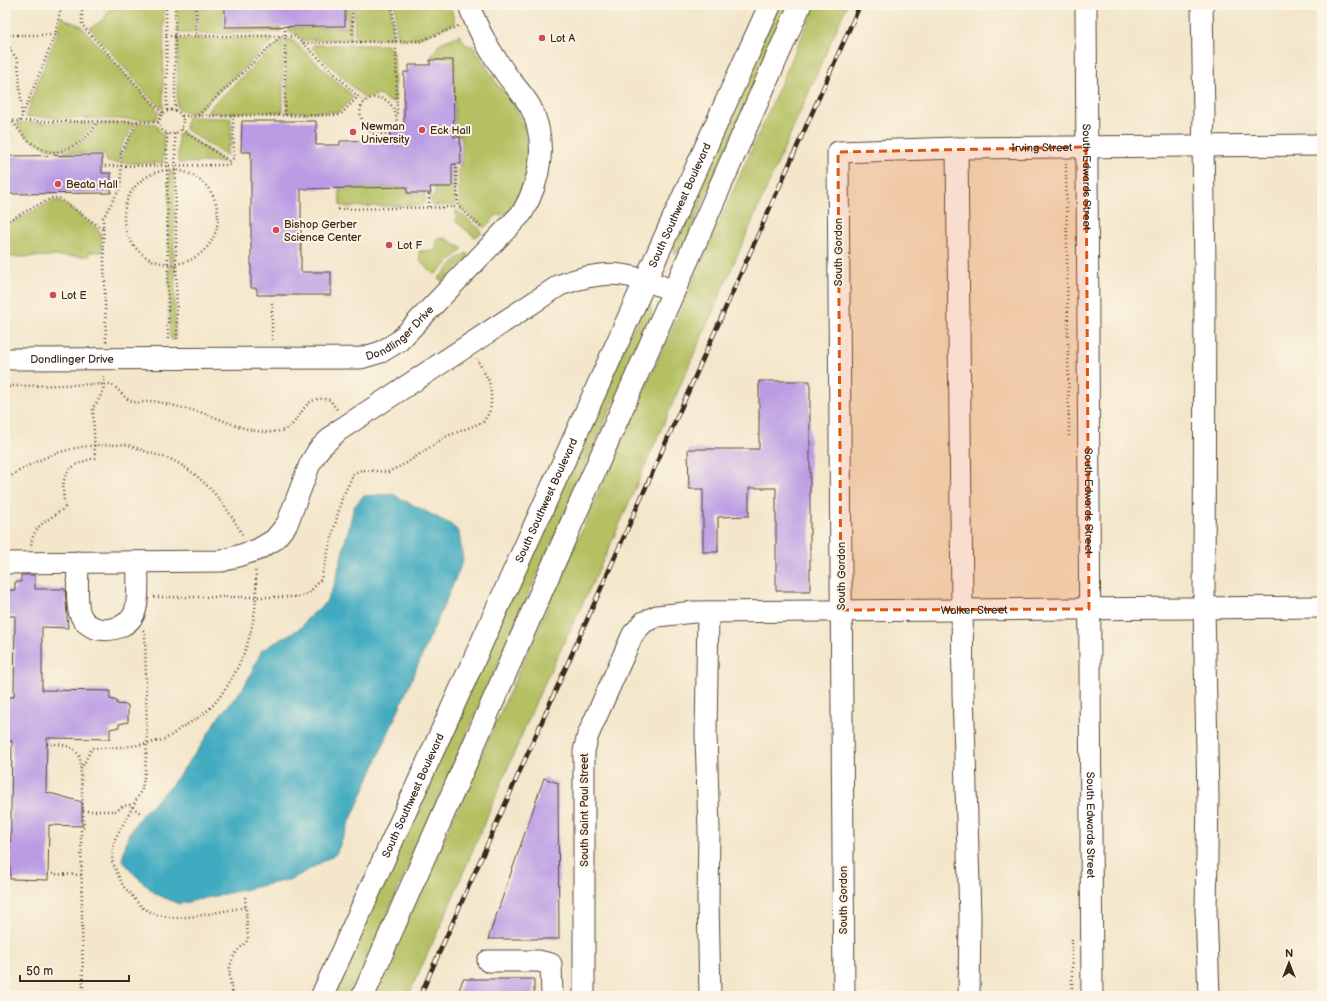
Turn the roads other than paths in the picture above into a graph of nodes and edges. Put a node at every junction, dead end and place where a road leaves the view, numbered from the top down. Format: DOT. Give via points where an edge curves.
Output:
graph roads {
  1 [pos="770,5"];
  2 [pos="800,5"];
  3 [pos="1086,5"];
  4 [pos="1202,5"];
  5 [pos="463,12"];
  6 [pos="1322,145"];
  7 [pos="1203,146"];
  8 [pos="1086,147"];
  9 [pos="957,148"];
  10 [pos="838,157"];
  11 [pos="647,279"];
  12 [pos="673,291"];
  13 [pos="5,359"];
  14 [pos="78,562"];
  15 [pos="138,562"];
  16 [pos="5,563"];
  17 [pos="1322,607"];
  18 [pos="1204,608"];
  19 [pos="1089,609"];
  20 [pos="841,610"];
  21 [pos="963,610"];
  22 [pos="708,612"];
  23 [pos="633,634"];
  24 [pos="488,961"];
  25 [pos="551,964"];
  26 [pos="584,966"];
  27 [pos="322,996"];
  28 [pos="363,996"];
  29 [pos="552,996"];
  30 [pos="584,996"];
  31 [pos="710,996"];
  32 [pos="844,996"];
  33 [pos="969,996"];
  34 [pos="1092,996"];
  35 [pos="1209,996"];
  1 -- 11 [label="main road, South Southwest Boulevard"];
  2 -- 12 [label="main road"];
  3 -- 8 [label="street, South Edwards Street"];
  4 -- 7 [label="street"];
  5 -- 13 [label="street, Dondlinger Drive" via="479,31 529,106 538,125 539,173 533,196 522,213 399,341 381,352 360,358 272,346 108,348"];
  6 -- 7 [label="street, Irving Street"];
  7 -- 8 [label="street, Irving Street"];
  7 -- 18 [label="street"];
  8 -- 9 [label="street, Irving Street"];
  8 -- 19 [label="street, South Edwards Street"];
  9 -- 10 [label="street, Irving Street" via="838,152"];
  9 -- 21 [label="street"];
  10 -- 20 [label="street, South Gordon"];
  11 -- 12 [label="street"];
  11 -- 15 [label="street" via="601,273 560,285 338,431 319,449 310,464 287,524 274,540 257,550 222,561"];
  11 -- 27 [label="main road, South Southwest Boulevard"];
  12 -- 28 [label="main road"];
  14 -- 15 [label="street"];
  14 -- 15 [label="street" via="79,610 82,618 90,626 114,630 126,624 134,615"];
  14 -- 16 [label="street"];
  17 -- 18 [label="street, Walker Street"];
  18 -- 19 [label="street, Walker Street"];
  18 -- 35 [label="street"];
  19 -- 21 [label="street, Walker Street"];
  19 -- 34 [label="street, South Edwards Street"];
  20 -- 21 [label="street, Walker Street"];
  20 -- 22 [label="street, Walker Street"];
  20 -- 32 [label="street, South Gordon"];
  21 -- 33 [label="street" via="970,916"];
  22 -- 23 [label="street, Walker Street" via="657,616 644,622"];
  22 -- 31 [label="street" via="706,736"];
  23 -- 26 [label="street, South Saint Paul Street" via="588,735 584,751"];
  24 -- 25 [label="street" via="538,961"];
  25 -- 26 [label="street"];
  25 -- 29 [label="street"];
  26 -- 30 [label="street, South Saint Paul Street"];
}
